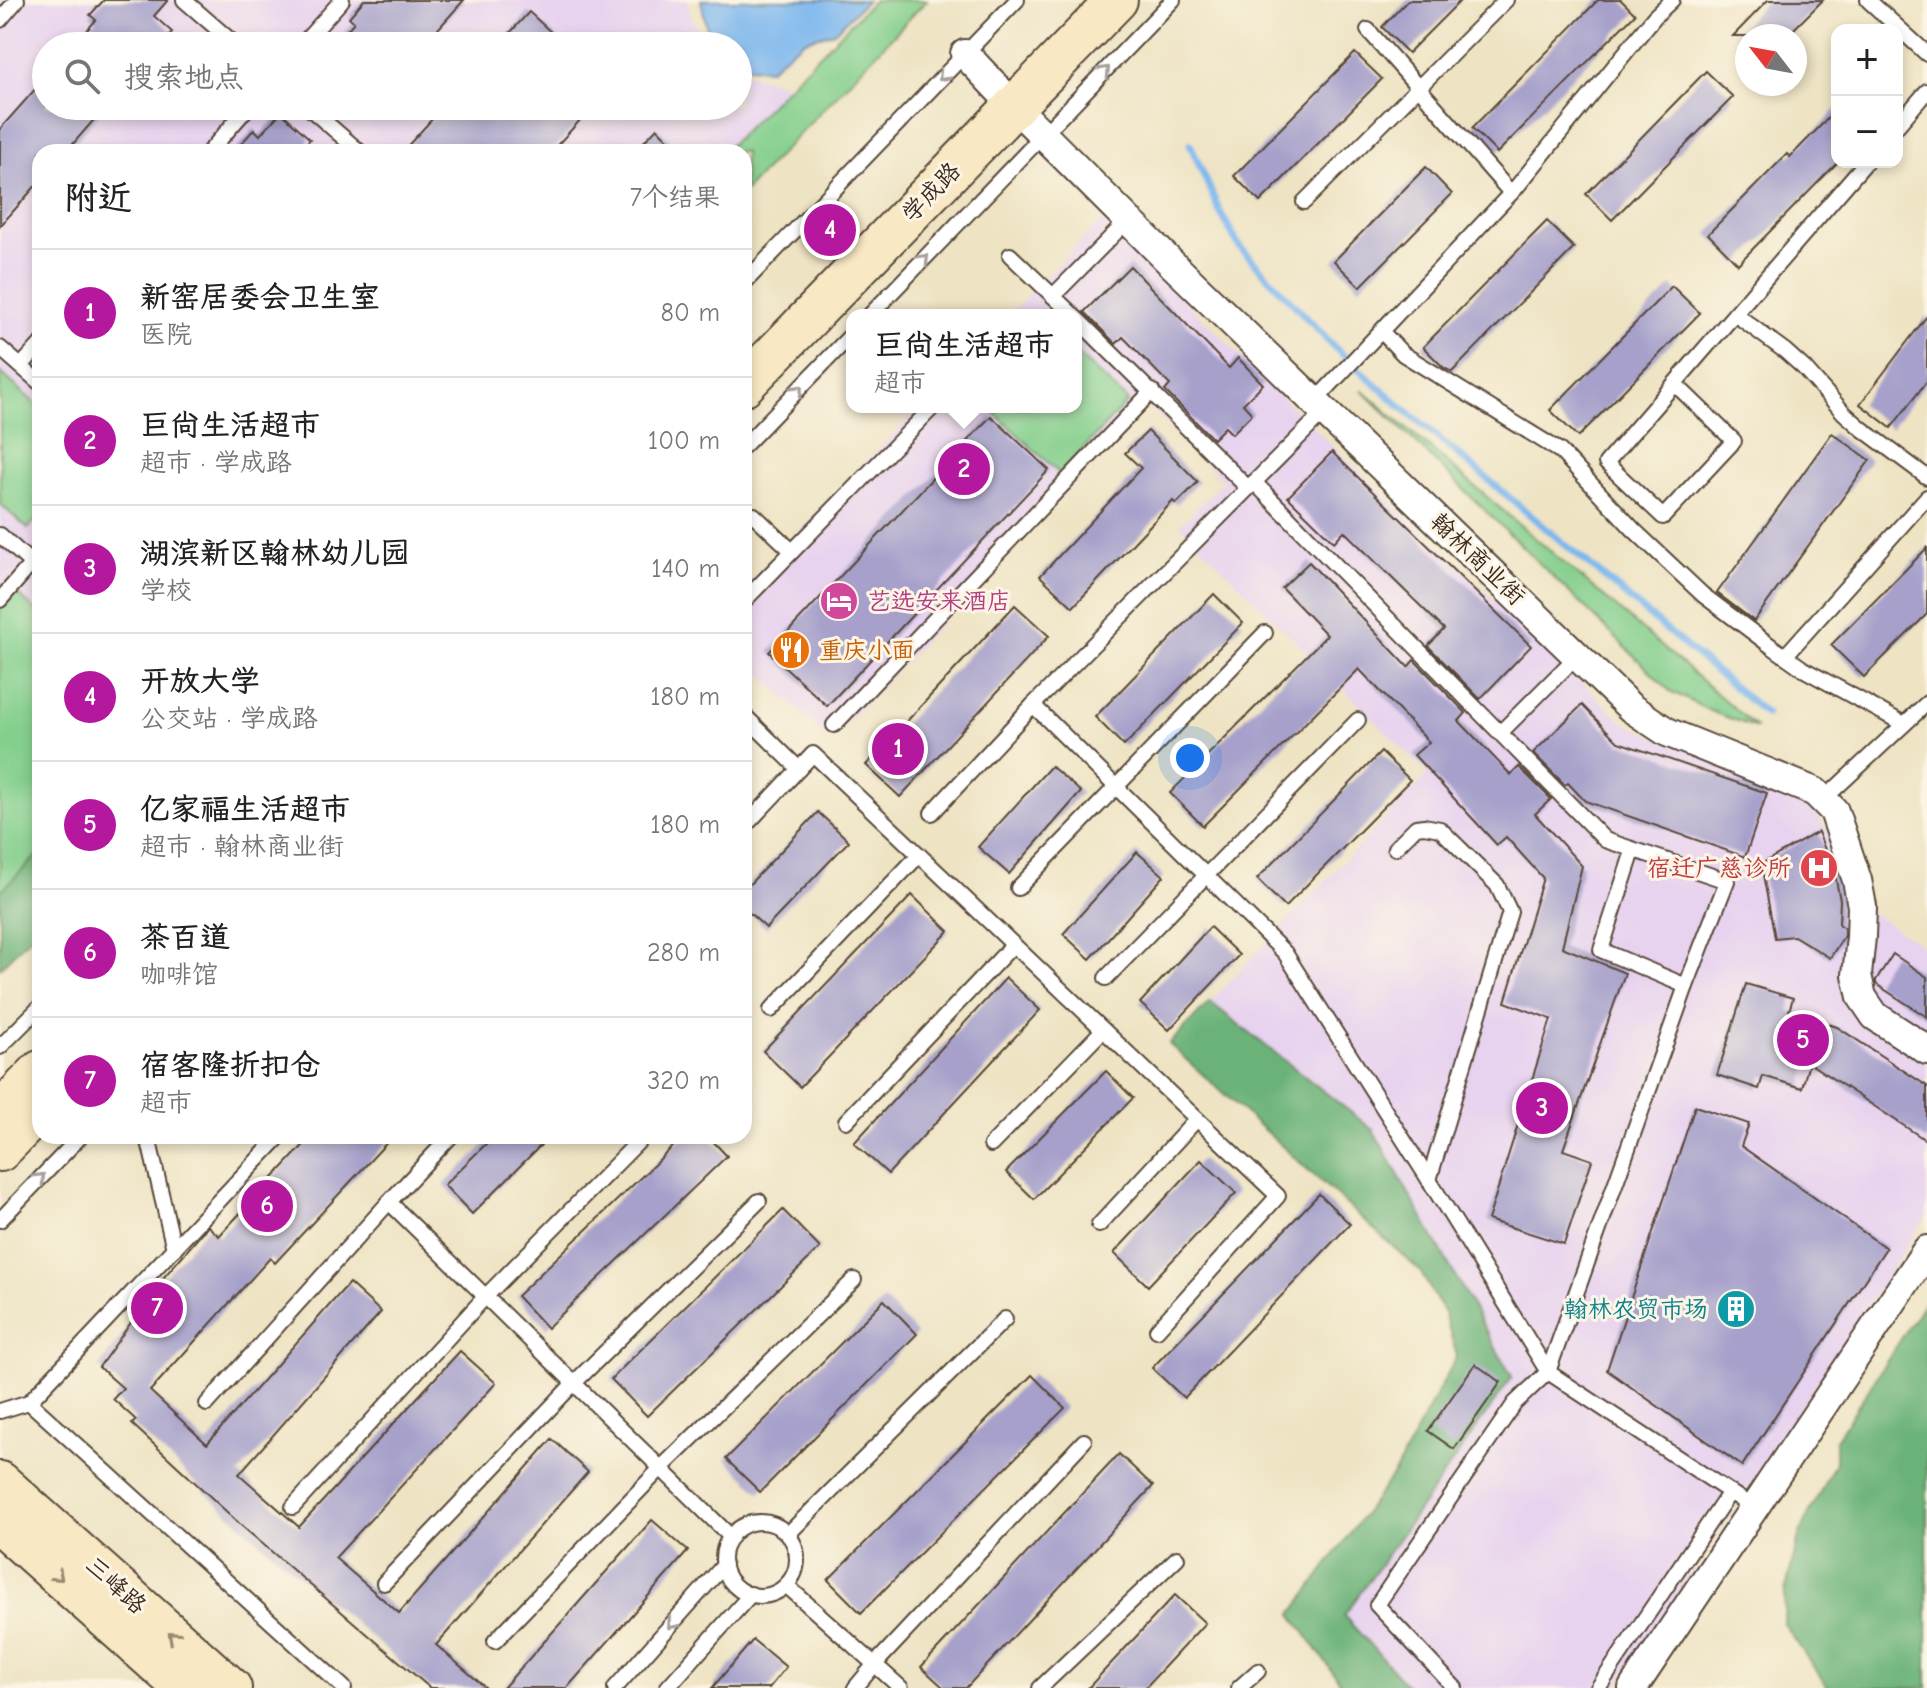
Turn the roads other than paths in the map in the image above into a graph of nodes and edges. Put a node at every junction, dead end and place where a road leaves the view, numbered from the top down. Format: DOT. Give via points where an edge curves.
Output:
graph roads {
  1 [pos="17,0"];
  2 [pos="184,0"];
  3 [pos="342,0"];
  4 [pos="1017,0"];
  5 [pos="1083,0"];
  6 [pos="1117,0"];
  7 [pos="1173,0"];
  8 [pos="1506,0"];
  9 [pos="1672,0"];
  10 [pos="1868,0"];
  11 [pos="0,20"];
  12 [pos="1368,30"];
  13 [pos="221,32"];
  14 [pos="313,32"];
  15 [pos="965,54"];
  16 [pos="1927,54"];
  17 [pos="1418,88"];
  18 [pos="1927,91"];
  19 [pos="1006,97"];
  20 [pos="1903,119"];
  21 [pos="237,120"];
  22 [pos="323,120"];
  23 [pos="1043,135"];
  24 [pos="216,144"];
  25 [pos="351,144"];
  26 [pos="1861,168"];
  27 [pos="1511,193"];
  28 [pos="1304,202"];
  29 [pos="1128,220"];
  30 [pos="1010,255"];
  31 [pos="752,275"];
  32 [pos="1053,296"];
  33 [pos="876,309"];
  34 [pos="1067,309"];
  35 [pos="1735,314"];
  36 [pos="1082,324"];
  37 [pos="1381,331"];
  38 [pos="846,340"];
  39 [pos="752,342"];
  40 [pos="0,348"];
  41 [pos="32,354"];
  42 [pos="21,366"];
  43 [pos="32,376"];
  44 [pos="752,376"];
  45 [pos="1675,384"];
  46 [pos="1152,391"];
  47 [pos="1320,406"];
  48 [pos="924,413"];
  49 [pos="752,438"];
  50 [pos="1606,463"];
  51 [pos="1927,477"];
  52 [pos="1590,481"];
  53 [pos="1251,485"];
  54 [pos="1927,497"];
  55 [pos="754,515"];
  56 [pos="0,535"];
  57 [pos="792,551"];
  58 [pos="32,559"];
  59 [pos="32,568"];
  60 [pos="752,593"];
  61 [pos="0,600"];
  62 [pos="1265,633"];
  63 [pos="1578,655"];
  64 [pos="1785,656"];
  65 [pos="1033,705"];
  66 [pos="1924,710"];
  67 [pos="1358,720"];
  68 [pos="752,723"];
  69 [pos="1904,724"];
  70 [pos="834,725"];
  71 [pos="1500,733"];
  72 [pos="799,769"];
  73 [pos="1116,787"];
  74 [pos="1823,800"];
  75 [pos="932,813"];
  76 [pos="752,819"];
  77 [pos="1395,848"];
  78 [pos="1633,851"];
  79 [pos="919,855"];
  80 [pos="1206,876"];
  81 [pos="1018,888"];
  82 [pos="1013,945"];
  83 [pos="1106,978"];
  84 [pos="1686,986"];
  85 [pos="771,1010"];
  86 [pos="32,1015"];
  87 [pos="1103,1030"];
  88 [pos="0,1047"];
  89 [pos="1927,1050"];
  90 [pos="32,1079"];
  91 [pos="0,1112"];
  92 [pos="32,1118"];
  93 [pos="1197,1119"];
  94 [pos="846,1121"];
  95 [pos="73,1144"];
  96 [pos="150,1144"];
  97 [pos="272,1144"];
  98 [pos="443,1144"];
  99 [pos="636,1144"];
  100 [pos="991,1145"];
  101 [pos="0,1151"];
  102 [pos="1429,1180"];
  103 [pos="759,1201"];
  104 [pos="389,1202"];
  105 [pos="0,1220"];
  106 [pos="1099,1225"];
  107 [pos="174,1249"];
  108 [pos="1927,1250"];
  109 [pos="854,1280"];
  110 [pos="485,1297"];
  111 [pos="1005,1319"];
  112 [pos="1157,1330"];
  113 [pos="1548,1372"];
  114 [pos="574,1383"];
  115 [pos="29,1402"];
  116 [pos="207,1404"];
  117 [pos="0,1411"];
  118 [pos="1084,1441"];
  119 [pos="661,1468"];
  120 [pos="0,1482"];
  121 [pos="1730,1492"];
  122 [pos="293,1507"];
  123 [pos="1754,1508"];
  124 [pos="0,1524"];
  125 [pos="788,1534"];
  126 [pos="731,1537"];
  127 [pos="1177,1558"];
  128 [pos="724,1565"];
  129 [pos="384,1583"];
  130 [pos="786,1585"];
  131 [pos="751,1594"];
  132 [pos="495,1641"];
  133 [pos="875,1664"];
  134 [pos="1258,1671"];
  135 [pos="184,1688"];
  136 [pos="231,1688"];
  137 [pos="344,1688"];
  138 [pos="615,1688"];
  139 [pos="667,1688"];
  140 [pos="855,1688"];
  141 [pos="901,1688"];
  142 [pos="1040,1688"];
  143 [pos="1239,1688"];
  144 [pos="1455,1688"];
  145 [pos="1598,1688"];
  146 [pos="1633,1688"];
  1 -- 11 [label="lane"];
  2 -- 13 [label="lane"];
  3 -- 14 [label="lane"];
  4 -- 15 [label="lane"];
  5 -- 19 [label="main road, 学成路"];
  6 -- 19 [label="main road, 学成路"];
  23 -- 7 [label="lane, one-way"];
  8 -- 17 [label="lane"];
  9 -- 27 [label="lane"];
  10 -- 16 [label="lane"];
  12 -- 17 [label="lane"];
  15 -- 19 [label="street, 翰林商业街"];
  15 -- 31 [label="lane, one-way"];
  17 -- 27 [label="lane"];
  17 -- 28 [label="lane"];
  18 -- 20 [label="lane"];
  19 -- 23 [label="street, 翰林商业街"];
  19 -- 39 [label="main road, 学成路"];
  19 -- 44 [label="main road, 学成路"];
  21 -- 24 [label="lane"];
  22 -- 25 [label="lane"];
  23 -- 29 [label="street, 翰林商业街"];
  33 -- 23 [label="lane, one-way"];
  26 -- 35 [label="lane"];
  27 -- 37 [label="lane"];
  29 -- 32 [label="lane"];
  29 -- 47 [label="street, 翰林商业街"];
  30 -- 32 [label="lane"];
  32 -- 34 [label="lane"];
  35 -- 45 [label="lane"];
  35 -- 51 [label="lane" via="1804,368 1861,428"];
  36 -- 46 [label="lane"];
  37 -- 47 [label="lane" via="1344,370"];
  37 -- 52 [label="lane" via="1403,354 1560,451"];
  49 -- 38 [label="lane, one-way"];
  40 -- 42 [label="lane"];
  41 -- 42 [label="lane"];
  42 -- 43 [label="lane"];
  45 -- 50 [label="lane"];
  45 -- 50 [label="lane" via="1734,441 1663,517"];
  46 -- 53 [label="lane"];
  46 -- 70 [label="lane"];
  47 -- 53 [label="lane"];
  47 -- 63 [label="street, 翰林商业街"];
  48 -- 57 [label="lane"];
  50 -- 52 [label="lane"];
  52 -- 64 [label="lane" via="1703,595"];
  53 -- 65 [label="lane"];
  53 -- 71 [label="lane"];
  54 -- 64 [label="lane"];
  55 -- 57 [label="lane"];
  56 -- 58 [label="lane"];
  57 -- 60 [label="lane"];
  59 -- 61 [label="lane"];
  62 -- 73 [label="lane"];
  63 -- 71 [label="lane"];
  63 -- 74 [label="street, 翰林商业街" via="1631,708 1667,732 1815,792"];
  64 -- 69 [label="lane"];
  65 -- 73 [label="lane"];
  65 -- 75 [label="lane"];
  66 -- 69 [label="lane"];
  67 -- 80 [label="lane"];
  68 -- 72 [label="lane"];
  69 -- 74 [label="lane"];
  71 -- 78 [label="lane" via="1605,840"];
  72 -- 76 [label="lane"];
  72 -- 79 [label="lane" via="813,754"];
  73 -- 80 [label="lane"];
  73 -- 81 [label="lane"];
  74 -- 89 [label="street" via="1834,811 1857,880 1862,906 1857,975 1862,997 1875,1016"];
  77 -- 102 [label="lane" via="1416,827 1440,829 1497,885 1510,912"];
  78 -- 84 [label="lane" via="1601,950"];
  78 -- 84 [label="lane" via="1727,881"];
  79 -- 82 [label="lane"];
  79 -- 85 [label="lane"];
  80 -- 83 [label="lane"];
  80 -- 102 [label="lane" via="1288,958"];
  82 -- 87 [label="lane"];
  82 -- 94 [label="lane"];
  84 -- 113 [label="lane"];
  86 -- 88 [label="lane"];
  87 -- 93 [label="lane"];
  87 -- 100 [label="lane"];
  90 -- 91 [label="main road"];
  92 -- 101 [label="main road"];
  93 -- 106 [label="lane"];
  93 -- 112 [label="lane" via="1278,1196"];
  105 -- 95 [label="lane, one-way"];
  96 -- 107 [label="lane"];
  97 -- 107 [label="lane"];
  98 -- 104 [label="lane"];
  99 -- 110 [label="lane"];
  102 -- 113 [label="lane"];
  103 -- 114 [label="lane"];
  104 -- 110 [label="lane"];
  104 -- 116 [label="lane"];
  107 -- 115 [label="lane"];
  108 -- 123 [label="street"];
  109 -- 119 [label="lane"];
  110 -- 114 [label="lane"];
  110 -- 122 [label="lane"];
  111 -- 125 [label="lane"];
  113 -- 121 [label="lane"];
  113 -- 144 [label="lane" via="1515,1403 1377,1605"];
  114 -- 119 [label="lane"];
  114 -- 129 [label="lane"];
  115 -- 117 [label="lane"];
  115 -- 137 [label="lane"];
  118 -- 133 [label="lane"];
  119 -- 126 [label="lane"];
  119 -- 132 [label="lane"];
  136 -- 120 [label="main road, 三峰路, one-way"];
  121 -- 123 [label="lane"];
  121 -- 145 [label="lane"];
  123 -- 146 [label="street"];
  124 -- 135 [label="main road, 三峰路, one-way"];
  125 -- 126 [label="lane" via="760,1521"];
  125 -- 130 [label="lane" via="797,1563"];
  126 -- 128 [label="lane"];
  127 -- 142 [label="lane"];
  128 -- 131 [label="lane" via="733,1584"];
  128 -- 138 [label="lane, one-way"];
  130 -- 131 [label="lane" via="763,1596"];
  130 -- 133 [label="lane"];
  131 -- 139 [label="lane"];
  133 -- 140 [label="lane"];
  133 -- 141 [label="lane"];
  134 -- 143 [label="lane"];
}
